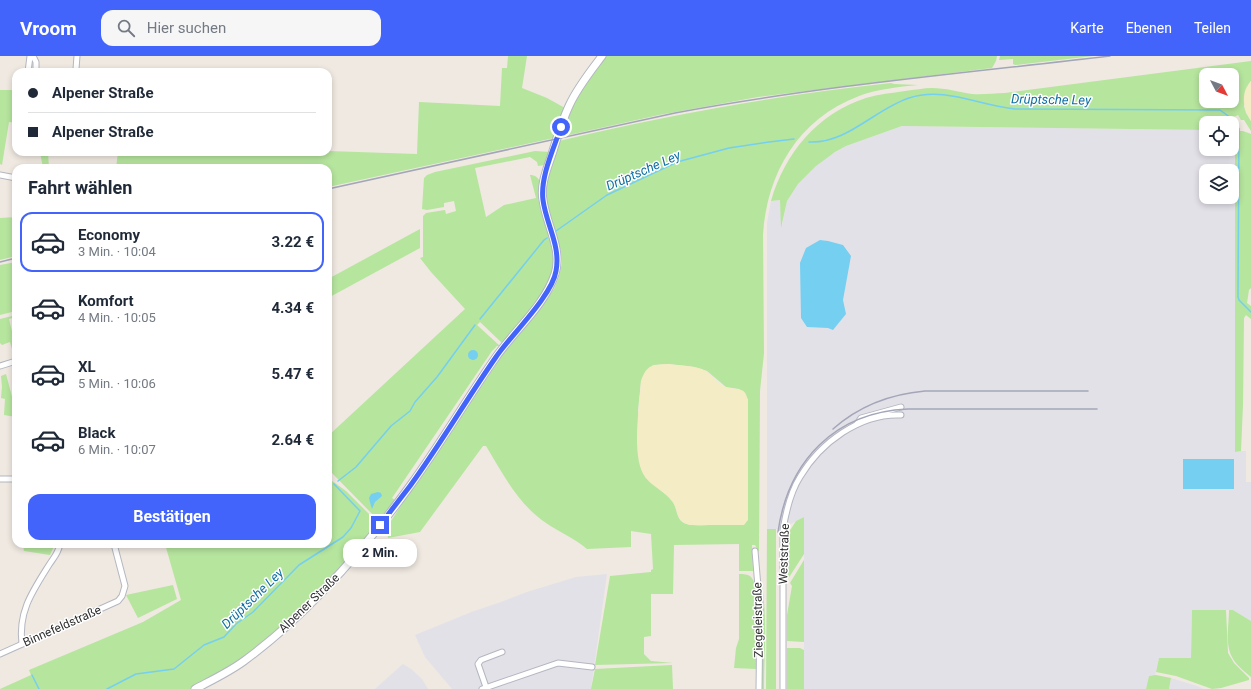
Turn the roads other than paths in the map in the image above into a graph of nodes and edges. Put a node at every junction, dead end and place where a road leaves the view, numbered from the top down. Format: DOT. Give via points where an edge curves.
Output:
graph roads {
  1 [pos="32,56"];
  2 [pos="77,56"];
  3 [pos="602,56"];
  4 [pos="29,68"];
  5 [pos="36,68"];
  6 [pos="76,68"];
  7 [pos="0,175"];
  8 [pos="12,177"];
  9 [pos="12,362"];
  10 [pos="0,366"];
  11 [pos="901,407"];
  12 [pos="901,415"];
  13 [pos="857,424"];
  14 [pos="0,479"];
  15 [pos="12,479"];
  16 [pos="59,548"];
  17 [pos="115,548"];
  18 [pos="755,551"];
  19 [pos="22,644"];
  20 [pos="502,652"];
  21 [pos="0,654"];
  22 [pos="592,667"];
  23 [pos="484,688"];
  24 [pos="196,689"];
  25 [pos="759,689"];
  26 [pos="782,689"];
  1 -- 4 [label="street"];
  1 -- 5 [label="street"];
  2 -- 6 [label="street"];
  3 -- 24 [label="street, Alpener Straße" via="569,105 545,174 542,199 557,254 556,271 551,285 495,358 410,486 348,564 313,601 264,645 242,662"];
  7 -- 8 [label="street"];
  9 -- 10 [label="street"];
  11 -- 13 [label="street, Weststraße" via="861,418"];
  12 -- 13 [label="street, Weststraße" via="885,415"];
  13 -- 26 [label="street, Weststraße" via="842,433 813,459 800,478 787,508 783,530"];
  14 -- 15 [label="street"];
  16 -- 19 [label="street" via="27,603 21,632"];
  17 -- 19 [label="street, Binnefeldstraße" via="125,581 122,596 118,601"];
  18 -- 25 [label="street, Ziegeleistraße" via="760,611"];
  19 -- 21 [label="street, Binnefeldstraße"];
  20 -- 23 [label="street" via="481,660 478,664"];
  22 -- 23 [label="street" via="558,663"];
}
